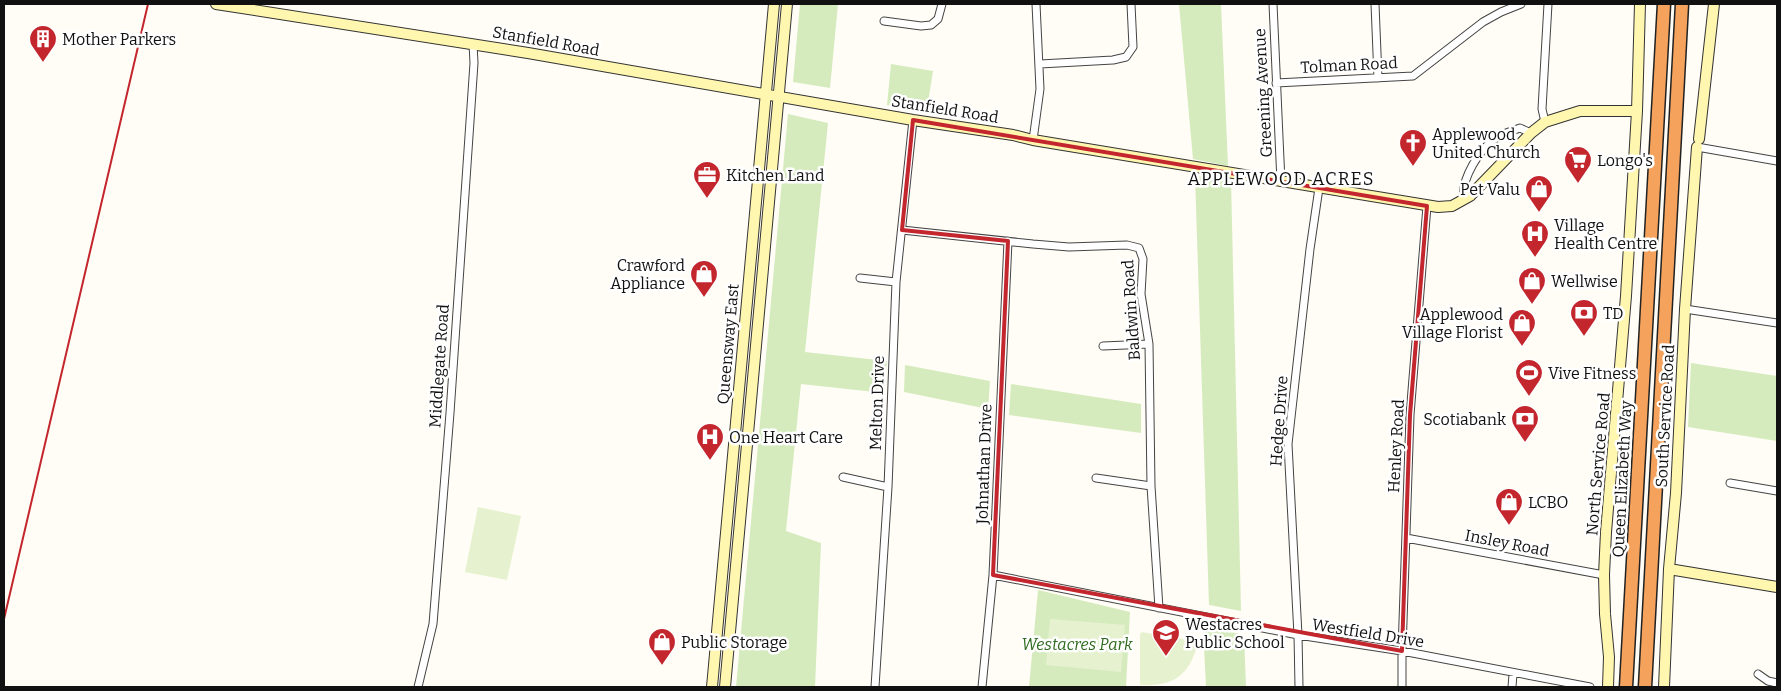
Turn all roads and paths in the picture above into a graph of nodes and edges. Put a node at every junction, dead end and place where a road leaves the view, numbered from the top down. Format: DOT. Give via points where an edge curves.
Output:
graph roads {
  1 [pos="216,4"];
  2 [pos="774,4"];
  3 [pos="787,4"];
  4 [pos="942,4"];
  5 [pos="1036,4"];
  6 [pos="1131,4"];
  7 [pos="1272,4"];
  8 [pos="1375,4"];
  9 [pos="1521,4"];
  10 [pos="1548,4"];
  11 [pos="1640,4"];
  12 [pos="1664,4"];
  13 [pos="1682,4"];
  14 [pos="1714,4"];
  15 [pos="884,20"];
  16 [pos="473,44"];
  17 [pos="1040,64"];
  18 [pos="1378,78"];
  19 [pos="1276,83"];
  20 [pos="767,94"];
  21 [pos="779,96"];
  22 [pos="1636,110"];
  23 [pos="913,120"];
  24 [pos="1545,122"];
  25 [pos="1531,133"];
  26 [pos="1033,140"];
  27 [pos="1698,143"];
  28 [pos="1777,162"];
  29 [pos="1281,182"];
  30 [pos="1319,188"];
  31 [pos="1464,200"];
  32 [pos="1427,206"];
  33 [pos="902,230"];
  34 [pos="1008,241"];
  35 [pos="860,278"];
  36 [pos="896,282"];
  37 [pos="1685,309"];
  38 [pos="1777,323"];
  39 [pos="1149,344"];
  40 [pos="1103,346"];
  41 [pos="843,477"];
  42 [pos="1096,478"];
  43 [pos="1730,484"];
  44 [pos="1151,486"];
  45 [pos="888,487"];
  46 [pos="1777,491"];
  47 [pos="1406,538"];
  48 [pos="1669,569"];
  49 [pos="993,575"];
  50 [pos="1604,575"];
  51 [pos="1777,587"];
  52 [pos="1159,608"];
  53 [pos="1298,635"];
  54 [pos="1402,651"];
  55 [pos="1513,674"];
  56 [pos="1758,674"];
  57 [pos="1775,685"];
  58 [pos="418,687"];
  59 [pos="712,687"];
  60 [pos="726,687"];
  61 [pos="875,687"];
  62 [pos="982,687"];
  63 [pos="1299,687"];
  64 [pos="1402,687"];
  65 [pos="1512,687"];
  66 [pos="1590,687"];
  67 [pos="1608,687"];
  68 [pos="1626,687"];
  69 [pos="1645,687"];
  70 [pos="1664,687"];
  1 -- 16 [label="main road, Stanfield Road"];
  2 -- 20 [label="main road, Queensway East"];
  3 -- 21 [label="main road, Queensway East"];
  4 -- 15 [label="street" via="938,19 931,25"];
  5 -- 17 [label="street"];
  6 -- 17 [label="street" via="1133,47 1126,57"];
  7 -- 19 [label="street, Greening Avenue"];
  8 -- 18 [label="street"];
  9 -- 18 [label="street, Tolman Road" via="1483,22 1414,76"];
  10 -- 24 [label="street" via="1542,110"];
  11 -- 22 [label="main road, North Service Road"];
  12 -- 68 [label="highway, Queen Elizabeth Way"];
  13 -- 69 [label="highway"];
  14 -- 27 [label="main road, South Service Road"];
  16 -- 20 [label="main road, Stanfield Road"];
  16 -- 58 [label="street, Middlegate Road" via="433,624"];
  17 -- 26 [label="street"];
  18 -- 19 [label="street, Tolman Road"];
  19 -- 29 [label="street, Greening Avenue"];
  20 -- 21 [label="main road, Stanfield Road"];
  20 -- 59 [label="main road, Queensway East"];
  21 -- 23 [label="main road, Stanfield Road"];
  21 -- 60 [label="main road, Queensway East"];
  22 -- 24 [label="main road, Stanfield Road" via="1580,111"];
  22 -- 50 [label="main road, North Service Road" via="1627,288"];
  23 -- 26 [label="main road, Stanfield Road"];
  23 -- 33 [label="street, Melton Drive"];
  24 -- 25 [label="main road, Stanfield Road"];
  25 -- 31 [label="main road, Stanfield Road"];
  25 -- 31 [label="street" via="1520,128 1514,130 1496,138 1482,151 1466,180"];
  26 -- 29 [label="main road, Stanfield Road"];
  27 -- 28 [label="street"];
  27 -- 37 [label="main road, South Service Road"];
  29 -- 30 [label="main road, Stanfield Road"];
  30 -- 32 [label="main road, Stanfield Road"];
  30 -- 53 [label="street, Hedge Drive" via="1288,444"];
  31 -- 32 [label="main road, Stanfield Road" via="1446,208"];
  32 -- 47 [label="street, Henley Road" via="1410,415"];
  33 -- 34 [label="street, Baldwin Road"];
  33 -- 36 [label="street, Melton Drive"];
  34 -- 39 [label="street, Baldwin Road" via="1070,247 1127,244 1139,248 1143,259 1141,294"];
  34 -- 49 [label="street, Johnathan Drive"];
  35 -- 36 [label="street"];
  36 -- 45 [label="street, Melton Drive"];
  37 -- 38 [label="street"];
  37 -- 48 [label="main road, South Service Road"];
  39 -- 40 [label="street"];
  39 -- 44 [label="street, Baldwin Road"];
  41 -- 45 [label="street"];
  42 -- 44 [label="street"];
  43 -- 46 [label="street"];
  44 -- 52 [label="street, Baldwin Road"];
  45 -- 61 [label="street, Melton Drive"];
  47 -- 50 [label="street, Insley Road"];
  47 -- 54 [label="street, Henley Road"];
  48 -- 51 [label="main road"];
  48 -- 70 [label="main road, South Service Road"];
  49 -- 52 [label="street, Westfield Drive"];
  49 -- 62 [label="street, Johnathan Drive"];
  50 -- 67 [label="main road, North Service Road"];
  52 -- 53 [label="street, Westfield Drive"];
  53 -- 54 [label="street, Westfield Drive"];
  53 -- 63 [label="street, Hedge Drive"];
  54 -- 55 [label="street, Westfield Drive"];
  54 -- 64 [label="street, Henley Road"];
  55 -- 65 [label="street"];
  55 -- 66 [label="street, Westfield Drive"];
  56 -- 57 [label="street"];
}
